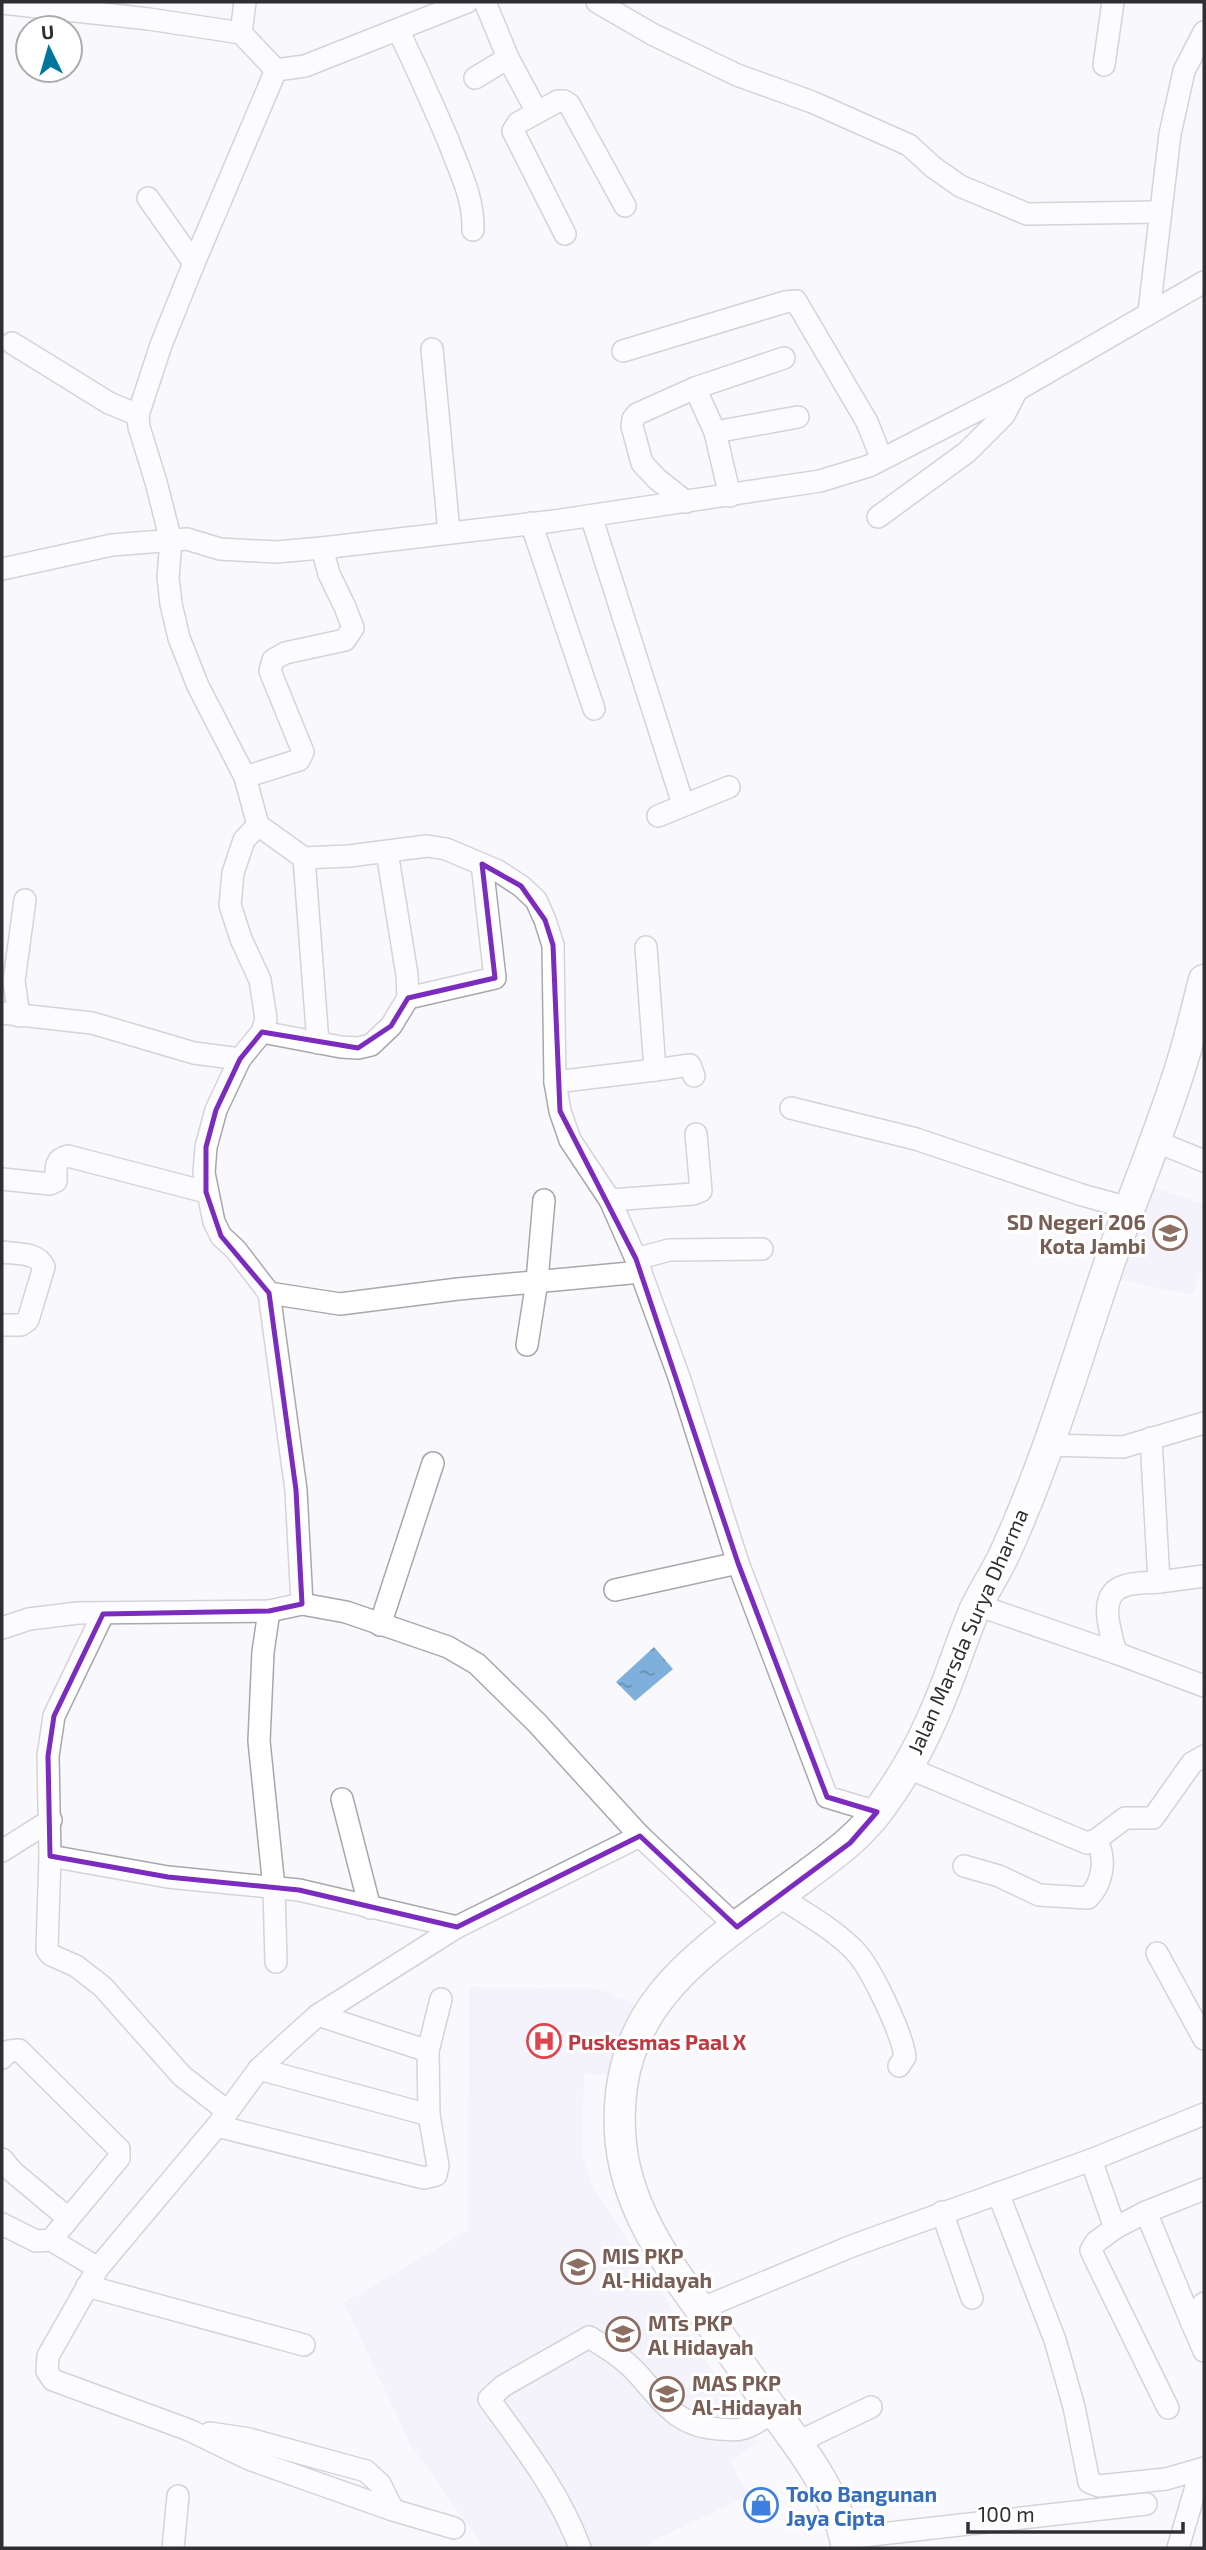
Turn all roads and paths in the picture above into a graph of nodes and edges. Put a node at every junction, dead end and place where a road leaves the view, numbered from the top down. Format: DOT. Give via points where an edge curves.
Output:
graph roads {
  1 [pos="245,2"];
  2 [pos="467,2"];
  3 [pos="485,2"];
  4 [pos="597,2"];
  5 [pos="1113,2"];
  6 [pos="2,3"];
  7 [pos="398,30"];
  8 [pos="1204,32"];
  9 [pos="241,33"];
  10 [pos="508,58"];
  11 [pos="1104,65"];
  12 [pos="276,70"];
  13 [pos="475,78"];
  14 [pos="537,113"];
  15 [pos="148,198"];
  16 [pos="625,206"];
  17 [pos="1160,212"];
  18 [pos="473,229"];
  19 [pos="565,234"];
  20 [pos="194,263"];
  21 [pos="1204,282"];
  22 [pos="1149,312"];
  23 [pos="12,344"];
  24 [pos="432,349"];
  25 [pos="623,351"];
  26 [pos="784,358"];
  27 [pos="695,388"];
  28 [pos="1017,390"];
  29 [pos="138,415"];
  30 [pos="798,417"];
  31 [pos="715,432"];
  32 [pos="881,457"];
  33 [pos="730,496"];
  34 [pos="686,502"];
  35 [pos="591,516"];
  36 [pos="878,517"];
  37 [pos="531,523"];
  38 [pos="449,532"];
  39 [pos="171,541"];
  40 [pos="322,548"];
  41 [pos="2,569"];
  42 [pos="594,709"];
  43 [pos="245,777"];
  44 [pos="729,787"];
  45 [pos="683,804"];
  46 [pos="658,816"];
  47 [pos="258,825"];
  48 [pos="387,852"];
  49 [pos="304,858"];
  50 [pos="482,864"];
  51 [pos="25,900"];
  52 [pos="646,947"];
  53 [pos="1204,981"];
  54 [pos="408,998"];
  55 [pos="10,1014"];
  56 [pos="262,1032"];
  57 [pos="318,1043"];
  58 [pos="240,1059"];
  59 [pos="655,1070"];
  60 [pos="694,1076"];
  61 [pos="555,1082"];
  62 [pos="791,1108"];
  63 [pos="696,1135"];
  64 [pos="1154,1141"];
  65 [pos="1204,1161"];
  66 [pos="2,1178"];
  67 [pos="206,1192"];
  68 [pos="544,1200"];
  69 [pos="610,1200"];
  70 [pos="1129,1208"];
  71 [pos="762,1249"];
  72 [pos="2,1252"];
  73 [pos="638,1266"];
  74 [pos="537,1281"];
  75 [pos="269,1293"];
  76 [pos="2,1325"];
  77 [pos="527,1345"];
  78 [pos="1204,1423"];
  79 [pos="1151,1438"];
  80 [pos="1047,1445"];
  81 [pos="433,1463"];
  82 [pos="738,1563"];
  83 [pos="1204,1576"];
  84 [pos="1159,1581"];
  85 [pos="615,1590"];
  86 [pos="302,1604"];
  87 [pos="977,1605"];
  88 [pos="269,1611"];
  89 [pos="103,1614"];
  90 [pos="380,1625"];
  91 [pos="2,1628"];
  92 [pos="1116,1653"];
  93 [pos="1204,1686"];
  94 [pos="1204,1756"];
  95 [pos="905,1767"];
  96 [pos="342,1799"];
  97 [pos="877,1812"];
  98 [pos="51,1820"];
  99 [pos="640,1836"];
  100 [pos="1096,1840"];
  101 [pos="2,1851"];
  102 [pos="50,1856"];
  103 [pos="964,1866"];
  104 [pos="274,1888"];
  105 [pos="779,1896"];
  106 [pos="370,1908"];
  107 [pos="457,1927"];
  108 [pos="737,1927"];
  109 [pos="1157,1952"];
  110 [pos="276,1962"];
  111 [pos="441,2000"];
  112 [pos="318,2015"];
  113 [pos="1204,2039"];
  114 [pos="428,2051"];
  115 [pos="2,2058"];
  116 [pos="899,2066"];
  117 [pos="258,2069"];
  118 [pos="1204,2114"];
  119 [pos="429,2116"];
  120 [pos="222,2118"];
  121 [pos="1091,2160"];
  122 [pos="5,2171"];
  123 [pos="998,2193"];
  124 [pos="1203,2193"];
  125 [pos="942,2212"];
  126 [pos="1146,2212"];
  127 [pos="68,2218"];
  128 [pos="2,2224"];
  129 [pos="1115,2228"];
  130 [pos="51,2240"];
  131 [pos="98,2268"];
  132 [pos="87,2286"];
  133 [pos="972,2298"];
  134 [pos="1204,2303"];
  135 [pos="701,2309"];
  136 [pos="1191,2321"];
  137 [pos="304,2345"];
  138 [pos="1204,2351"];
  139 [pos="871,2407"];
  140 [pos="1168,2408"];
  141 [pos="775,2412"];
  142 [pos="798,2442"];
  143 [pos="1203,2468"];
  144 [pos="177,2496"];
  145 [pos="1146,2504"];
  146 [pos="454,2528"];
  147 [pos="846,2543"];
  148 [pos="173,2548"];
  149 [pos="580,2548"];
  150 [pos="1178,2548"];
  1 -- 9 [label="street"];
  2 -- 7 [label="street"];
  3 -- 10 [label="street"];
  4 -- 17 [label="street" via="737,75 909,145 960,186 1027,214"];
  5 -- 11 [label="street"];
  6 -- 9 [label="street"];
  7 -- 12 [label="street" via="305,66"];
  7 -- 18 [label="street" via="468,190"];
  8 -- 17 [label="street" via="1184,71"];
  9 -- 12 [label="street"];
  10 -- 13 [label="street"];
  10 -- 14 [label="street"];
  12 -- 20 [label="street"];
  14 -- 16 [label="street" via="558,101 569,104"];
  14 -- 19 [label="street" via="513,131"];
  15 -- 20 [label="street"];
  17 -- 22 [label="street"];
  20 -- 29 [label="street"];
  21 -- 22 [label="street"];
  22 -- 28 [label="street"];
  23 -- 29 [label="street" via="109,403"];
  24 -- 38 [label="street"];
  25 -- 32 [label="street" via="796,301 867,422"];
  26 -- 27 [label="street"];
  27 -- 31 [label="street"];
  27 -- 34 [label="street" via="637,414 632,426 642,463"];
  28 -- 32 [label="street"];
  28 -- 36 [label="street" via="1004,415 967,452"];
  29 -- 39 [label="street"];
  30 -- 31 [label="street"];
  31 -- 33 [label="street"];
  32 -- 33 [label="street" via="851,473"];
  33 -- 34 [label="street"];
  34 -- 35 [label="street"];
  35 -- 37 [label="street"];
  35 -- 45 [label="street"];
  37 -- 38 [label="street"];
  37 -- 42 [label="street"];
  38 -- 40 [label="street"];
  39 -- 40 [label="street" via="187,539 220,549 276,552"];
  39 -- 41 [label="street" via="112,545"];
  39 -- 43 [label="street" via="168,577 179,638"];
  40 -- 43 [label="street" via="353,628 345,640 285,653 273,660 270,671 303,752 299,760"];
  43 -- 47 [label="street"];
  44 -- 45 [label="street"];
  45 -- 46 [label="street"];
  47 -- 49 [label="street"];
  47 -- 56 [label="street" via="244,840 233,873 230,905 260,980 266,1019"];
  48 -- 49 [label="street"];
  48 -- 50 [label="street" via="427,846"];
  48 -- 54 [label="street"];
  49 -- 57 [label="street"];
  50 -- 54 [label="street" via="495,978"];
  50 -- 61 [label="street" via="521,886 536,900 545,920 555,975"];
  51 -- 55 [label="street"];
  52 -- 59 [label="street"];
  53 -- 64 [label="highway, Jalan Marsda Surya Dharma" via="1183,1060"];
  54 -- 57 [label="street" via="391,1026 371,1045"];
  55 -- 58 [label="street" via="92,1023 194,1053"];
  56 -- 57 [label="street"];
  56 -- 58 [label="street"];
  58 -- 67 [label="street" via="216,1110 206,1147"];
  59 -- 60 [label="street" via="691,1065"];
  59 -- 61 [label="street"];
  61 -- 69 [label="street" via="570,1139"];
  62 -- 70 [label="street" via="916,1139"];
  63 -- 69 [label="street" via="701,1191"];
  64 -- 65 [label="street"];
  64 -- 70 [label="highway, Jalan Marsda Surya Dharma"];
  66 -- 67 [label="street" via="50,1184 56,1181 56,1164 68,1156"];
  67 -- 75 [label="street" via="221,1236"];
  68 -- 74 [label="street"];
  69 -- 73 [label="street"];
  70 -- 80 [label="highway, Jalan Marsda Surya Dharma"];
  71 -- 73 [label="street" via="669,1250"];
  72 -- 76 [label="street" via="34,1256 44,1267 28,1320 21,1325"];
  73 -- 74 [label="street"];
  73 -- 82 [label="street"];
  74 -- 75 [label="street" via="341,1304"];
  74 -- 77 [label="street"];
  75 -- 86 [label="street" via="296,1490"];
  78 -- 79 [label="street"];
  79 -- 80 [label="street" via="1123,1447"];
  79 -- 84 [label="street"];
  80 -- 87 [label="highway, Jalan Marsda Surya Dharma" via="1004,1555"];
  81 -- 90 [label="street"];
  82 -- 85 [label="street"];
  82 -- 97 [label="street" via="827,1797"];
  83 -- 84 [label="street"];
  84 -- 92 [label="street" via="1125,1586 1109,1599 1108,1621"];
  86 -- 88 [label="street"];
  86 -- 90 [label="street" via="346,1612"];
  87 -- 92 [label="street"];
  87 -- 95 [label="highway, Jalan Marsda Surya Dharma" via="931,1723"];
  88 -- 89 [label="street"];
  88 -- 104 [label="street" via="259,1741"];
  89 -- 91 [label="street" via="29,1619"];
  89 -- 98 [label="street" via="54,1716 48,1756"];
  90 -- 99 [label="street" via="448,1647 477,1664"];
  92 -- 93 [label="street"];
  94 -- 100 [label="street" via="1192,1763 1153,1818 1125,1818"];
  95 -- 97 [label="highway, Jalan Marsda Surya Dharma"];
  95 -- 100 [label="street" via="1078,1840"];
  96 -- 106 [label="street"];
  97 -- 105 [label="highway, Jalan Marsda Surya Dharma" via="850,1843"];
  98 -- 101 [label="street"];
  98 -- 102 [label="street"];
  99 -- 107 [label="street"];
  99 -- 108 [label="street"];
  100 -- 103 [label="street" via="1102,1850 1100,1881 1088,1898 1039,1895"];
  102 -- 104 [label="street" via="168,1877"];
  102 -- 120 [label="street" via="47,1950 103,1987"];
  104 -- 106 [label="street"];
  104 -- 110 [label="street"];
  105 -- 108 [label="highway, Jalan Marsda Surya Dharma"];
  105 -- 116 [label="street" via="856,1951 903,2044 905,2057"];
  106 -- 107 [label="street"];
  107 -- 112 [label="street"];
  108 -- 135 [label="highway, Jalan Marsda Surya Dharma" via="669,1986 643,2019 621,2089 620,2132 633,2197 649,2233"];
  109 -- 113 [label="street"];
  111 -- 114 [label="street"];
  112 -- 114 [label="street"];
  112 -- 117 [label="street"];
  114 -- 119 [label="street"];
  115 -- 127 [label="street" via="19,2050 119,2149 119,2158"];
  117 -- 119 [label="street"];
  117 -- 120 [label="street"];
  118 -- 121 [label="street"];
  119 -- 120 [label="street" via="438,2166 436,2175 424,2178"];
  120 -- 131 [label="street"];
  121 -- 123 [label="street"];
  121 -- 129 [label="street"];
  122 -- 127 [label="street"];
  123 -- 125 [label="street"];
  123 -- 143 [label="street" via="1055,2340 1089,2482 1094,2486 1167,2479"];
  124 -- 126 [label="street"];
  125 -- 133 [label="street"];
  125 -- 135 [label="street"];
  126 -- 129 [label="street"];
  126 -- 136 [label="street"];
  127 -- 130 [label="street"];
  128 -- 130 [label="street" via="36,2241"];
  129 -- 140 [label="street" via="1093,2246 1093,2255"];
  130 -- 131 [label="street"];
  131 -- 132 [label="street"];
  132 -- 137 [label="street"];
  132 -- 146 [label="street" via="48,2356 47,2371 53,2380 189,2430 249,2459"];
  134 -- 136 [label="street"];
  135 -- 141 [label="highway, Jalan Marsda Surya Dharma"];
  136 -- 138 [label="street"];
  139 -- 142 [label="street"];
  141 -- 142 [label="highway, Jalan Marsda Surya Dharma"];
  141 -- 149 [label="street" via="740,2430 691,2423 676,2416 615,2352 589,2337 503,2386 489,2399 546,2480"];
  142 -- 147 [label="highway, Jalan Marsda Surya Dharma" via="826,2488"];
  143 -- 150 [label="street"];
  144 -- 148 [label="street"];
  145 -- 147 [label="street"];
}
